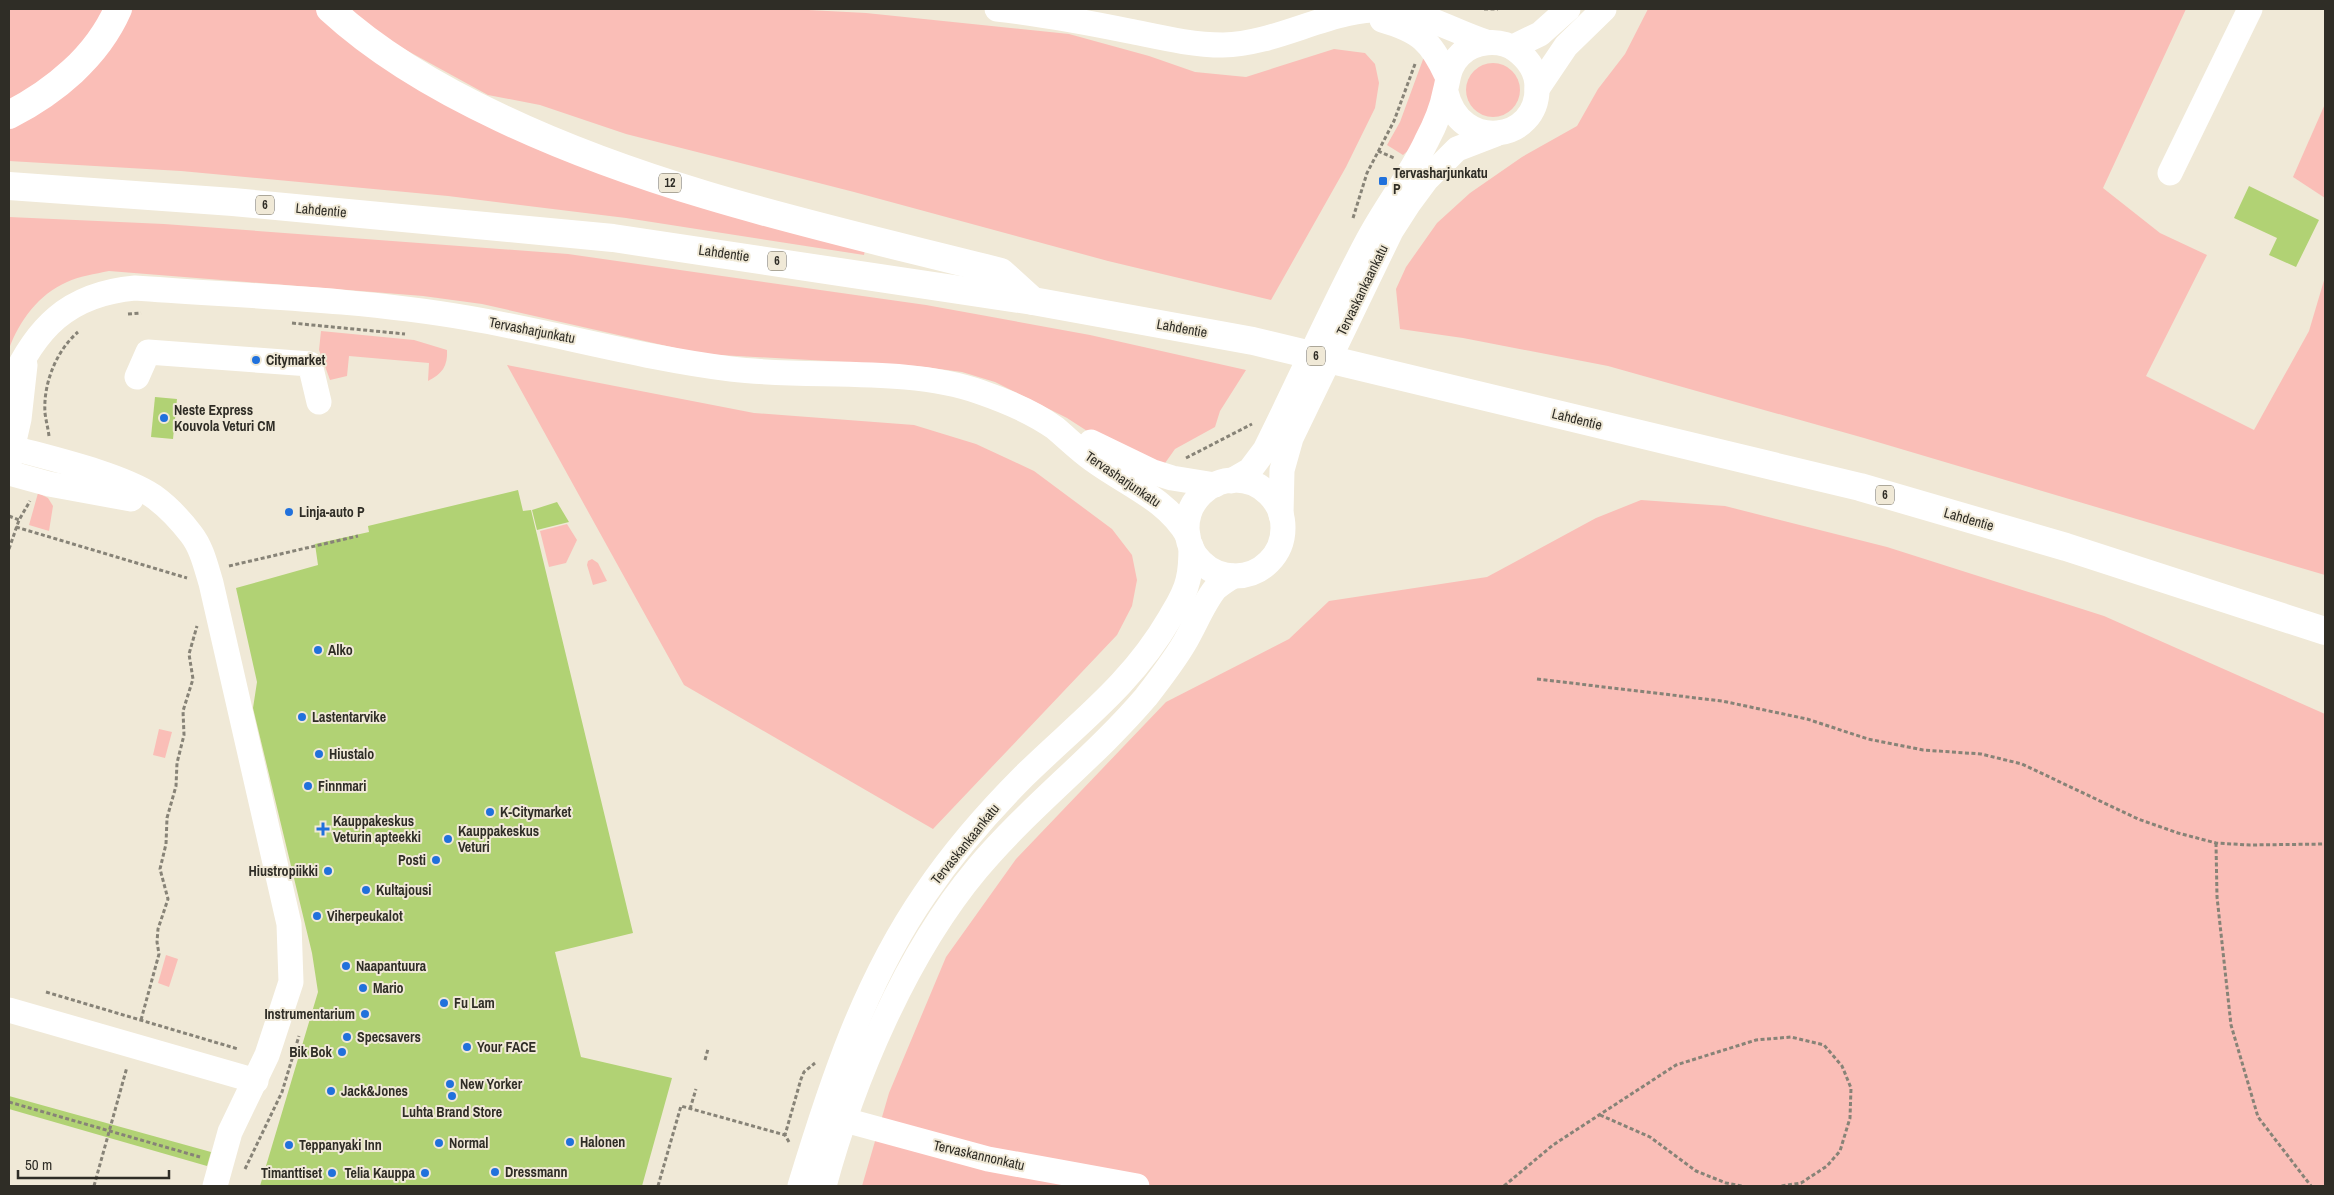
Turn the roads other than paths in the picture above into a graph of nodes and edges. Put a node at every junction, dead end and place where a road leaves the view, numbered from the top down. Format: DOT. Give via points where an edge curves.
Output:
graph roads {
  1 [pos="118,9"];
  2 [pos="330,9"];
  3 [pos="997,9"];
  4 [pos="1568,9"];
  5 [pos="1604,9"];
  6 [pos="2250,9"];
  7 [pos="1343,15"];
  8 [pos="1486,42"];
  9 [pos="1512,47"];
  10 [pos="1446,84"];
  11 [pos="1537,89"];
  12 [pos="9,115"];
  13 [pos="1496,134"];
  14 [pos="2170,173"];
  15 [pos="9,186"];
  16 [pos="1033,301"];
  17 [pos="26,355"];
  18 [pos="137,376"];
  19 [pos="9,388"];
  20 [pos="319,402"];
  21 [pos="1053,427"];
  22 [pos="10,454"];
  23 [pos="9,473"];
  24 [pos="1223,483"];
  25 [pos="1281,515"];
  26 [pos="178,521"];
  27 [pos="1190,541"];
  28 [pos="1233,576"];
  29 [pos="2325,631"];
  30 [pos="9,1010"];
  31 [pos="256,1081"];
  32 [pos="834,1117"];
  33 [pos="215,1186"];
  34 [pos="800,1186"];
  35 [pos="824,1186"];
  36 [pos="1137,1186"];
  1 -- 12 [label="highway" via="96,46 72,71 39,98"];
  2 -- 16 [label="highway, 12" via="416,74 463,100 584,155 717,199 1001,272"];
  3 -- 7 [label="street" via="1223,45 1265,38"];
  4 -- 9 [label="street" via="1540,34"];
  5 -- 11 [label="street" via="1566,46"];
  6 -- 14 [label="street"];
  7 -- 8 [label="street" via="1394,10"];
  7 -- 10 [label="street" via="1372,17 1412,32 1428,42 1436,53"];
  8 -- 9 [label="street"];
  8 -- 10 [label="street" via="1461,53 1452,64"];
  9 -- 11 [label="street" via="1531,64"];
  10 -- 13 [label="street" via="1454,114 1462,123 1484,133"];
  10 -- 24 [label="street, Tervaskankaankatu" via="1422,151 1369,238 1264,450 1250,470"];
  11 -- 13 [label="street" via="1535,102 1520,124"];
  13 -- 25 [label="street, Tervaskankaankatu" via="1457,149 1426,180 1391,231 1291,438 1282,470"];
  15 -- 16 [label="highway, Lahdentie / 6" via="233,202 613,238"];
  16 -- 29 [label="highway, Lahdentie / 6" via="1253,341 1860,487 2066,547"];
  17 -- 19 [label="street, Tervasharjunkatu"];
  17 -- 21 [label="street, Tervasharjunkatu" via="41,331 68,308 101,294 145,289 417,310 731,370 949,383 979,391"];
  17 -- 22 [label="street, Tervasharjunkatu" via="20,410"];
  18 -- 20 [label="street" via="148,352 310,364"];
  21 -- 24 [label="street, Tervasharjunkatu" via="1153,472 1172,478"];
  21 -- 27 [label="street, Tervasharjunkatu" via="1094,461 1159,502 1175,517"];
  22 -- 26 [label="street" via="80,467 140,489 166,505"];
  23 -- 26 [label="street" via="147,503"];
  24 -- 25 [label="street" via="1247,482 1262,489 1274,501"];
  24 -- 27 [label="street" via="1200,495 1191,509 1187,525"];
  25 -- 28 [label="street" via="1283,532 1279,548 1270,562 1257,571"];
  26 -- 31 [label="street" via="191,534 201,553 211,584 289,924 291,982"];
  27 -- 28 [label="street" via="1196,556 1209,569"];
  27 -- 32 [label="street, Tervaskankaankatu" via="1188,581 1180,600 1141,663 987,814 951,856 907,920 868,991"];
  28 -- 32 [label="street, Tervaskankaankatu" via="1215,589 1160,679 1125,721 1049,793 978,868 950,904 903,982"];
  30 -- 31 [label="street"];
  31 -- 33 [label="street" via="230,1132"];
  32 -- 34 [label="street, Tervaskankaankatu"];
  32 -- 35 [label="street, Tervaskankaankatu"];
  32 -- 36 [label="street, Tervaskannonkatu" via="988,1159"];
}
